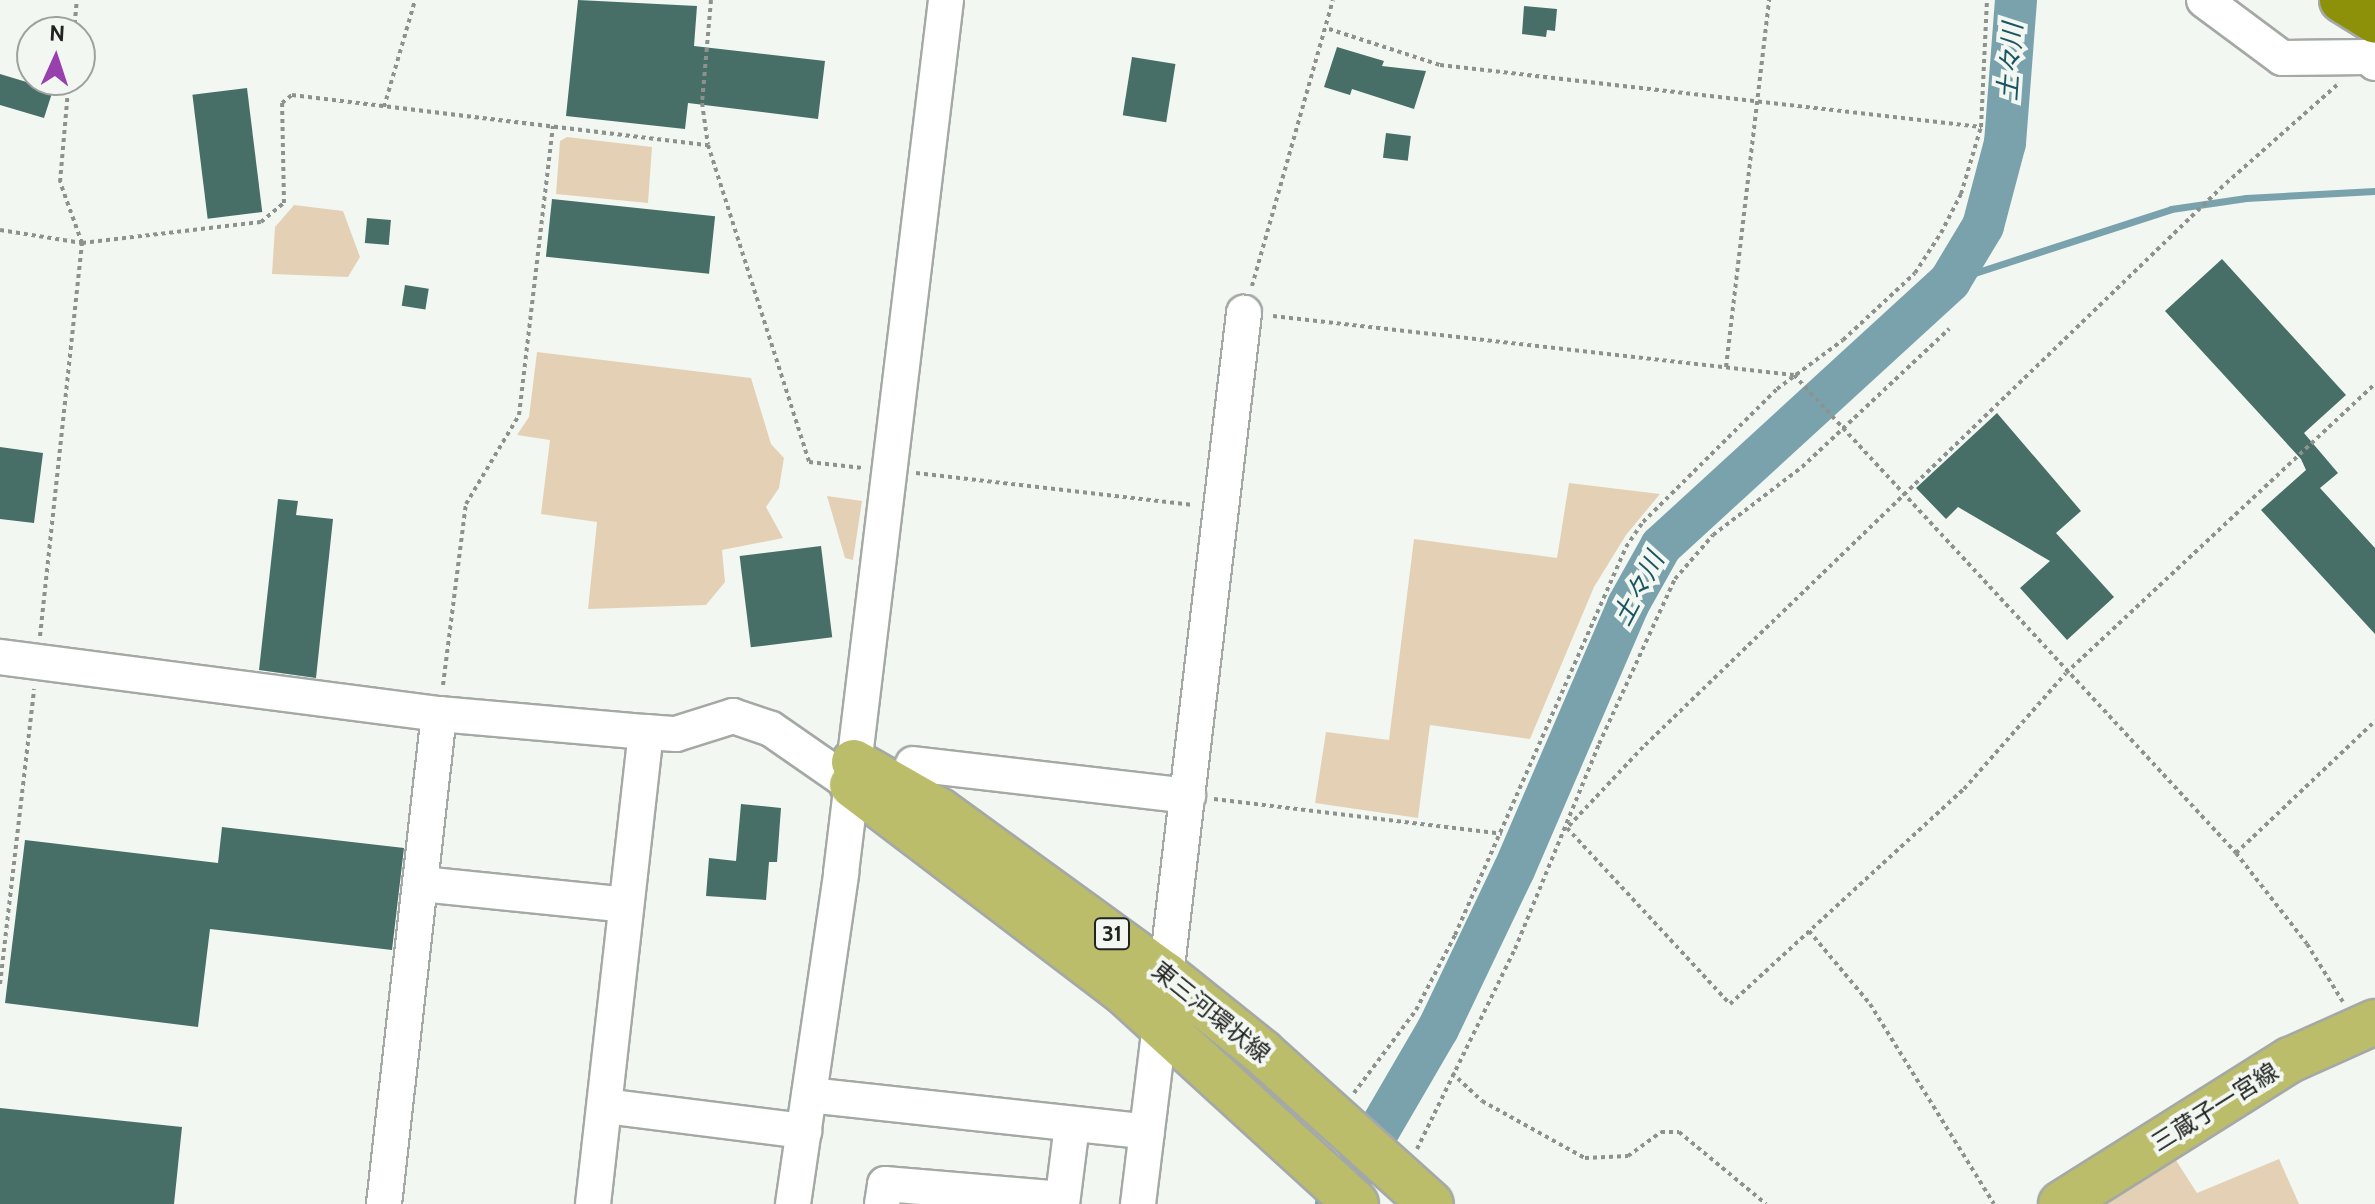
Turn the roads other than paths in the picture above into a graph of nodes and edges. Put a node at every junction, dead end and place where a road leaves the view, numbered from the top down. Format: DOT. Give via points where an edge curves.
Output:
graph roads {
  1 [pos="946,0"];
  2 [pos="2204,0"];
  3 [pos="2342,0"];
  4 [pos="2373,47"];
  5 [pos="1244,313"];
  6 [pos="0,657"];
  7 [pos="439,714"];
  8 [pos="646,732"];
  9 [pos="913,764"];
  10 [pos="853,773"];
  11 [pos="1188,796"];
  12 [pos="421,884"];
  13 [pos="626,905"];
  14 [pos="1166,975"];
  15 [pos="1160,1024"];
  16 [pos="2367,1025"];
  17 [pos="809,1095"];
  18 [pos="605,1106"];
  19 [pos="1072,1125"];
  20 [pos="804,1131"];
  21 [pos="1147,1132"];
  22 [pos="1412,1184"];
  23 [pos="1062,1201"];
  24 [pos="384,1204"];
  25 [pos="593,1204"];
  26 [pos="793,1204"];
  27 [pos="882,1204"];
  28 [pos="1138,1204"];
  29 [pos="1356,1204"];
  30 [pos="2061,1204"];
  1 -- 10 [label="street"];
  2 -- 4 [label="street" via="2282,58"];
  3 -- 4 [label="highway"];
  5 -- 11 [label="street"];
  6 -- 7 [label="street"];
  7 -- 8 [label="street"];
  7 -- 12 [label="street"];
  8 -- 10 [label="street" via="676,734 733,716"];
  8 -- 13 [label="street"];
  9 -- 11 [label="street"];
  10 -- 14 [label="main road, 東三河環状線 / 31" via="940,811"];
  10 -- 15 [label="main road, 東三河環状線 / 31"];
  10 -- 17 [label="street"];
  11 -- 14 [label="street"];
  12 -- 13 [label="street"];
  12 -- 24 [label="street"];
  13 -- 18 [label="street"];
  14 -- 22 [label="main road, 東三河環状線 / 31"];
  15 -- 21 [label="street"];
  15 -- 29 [label="main road, 東三河環状線 / 31"];
  16 -- 30 [label="main road, 三蔵子一宮線" via="2290,1060"];
  17 -- 19 [label="street"];
  17 -- 20 [label="street"];
  18 -- 20 [label="street"];
  18 -- 25 [label="street"];
  19 -- 21 [label="street"];
  19 -- 23 [label="street"];
  20 -- 26 [label="street"];
  21 -- 28 [label="street"];
  23 -- 27 [label="street" via="885,1184"];
}
